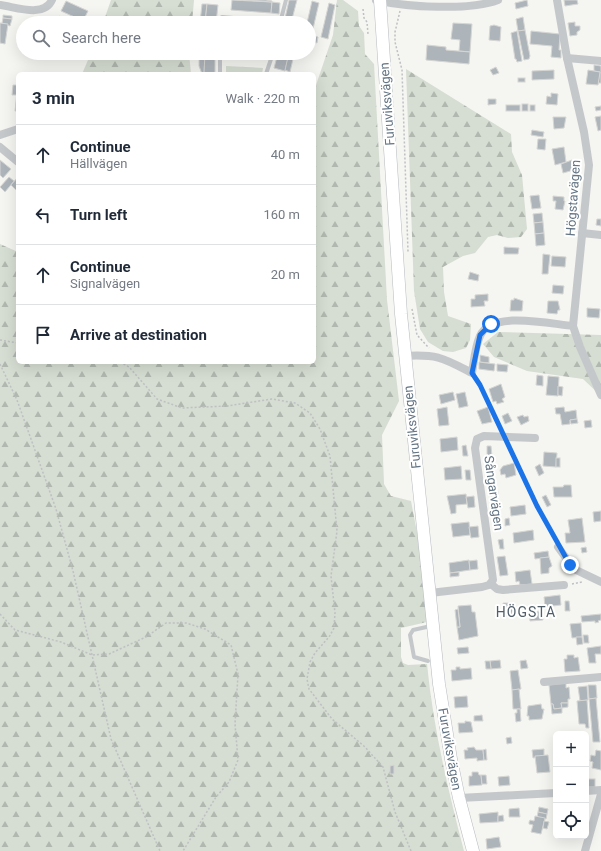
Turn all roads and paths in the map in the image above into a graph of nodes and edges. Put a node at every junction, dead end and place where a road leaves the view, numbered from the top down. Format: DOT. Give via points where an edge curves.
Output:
graph roads {
  1 [pos="52,0"];
  2 [pos="286,0"];
  3 [pos="378,0"];
  4 [pos="498,0"];
  5 [pos="557,0"];
  6 [pos="0,5"];
  7 [pos="363,9"];
  8 [pos="282,16"];
  9 [pos="392,20"];
  10 [pos="368,34"];
  11 [pos="567,58"];
  12 [pos="220,60"];
  13 [pos="271,60"];
  14 [pos="601,61"];
  15 [pos="220,72"];
  16 [pos="267,72"];
  17 [pos="16,130"];
  18 [pos="0,135"];
  19 [pos="0,147"];
  20 [pos="16,160"];
  21 [pos="582,233"];
  22 [pos="601,235"];
  23 [pos="408,253"];
  24 [pos="411,306"];
  25 [pos="573,326"];
  26 [pos="0,340"];
  27 [pos="16,343"];
  28 [pos="404,356"];
  29 [pos="438,356"];
  30 [pos="0,364"];
  31 [pos="124,364"];
  32 [pos="472,373"];
  33 [pos="601,395"];
  34 [pos="506,437"];
  35 [pos="535,438"];
  36 [pos="558,547"];
  37 [pos="597,581"];
  38 [pos="491,584"];
  39 [pos="564,585"];
  40 [pos="430,593"];
  41 [pos="0,614"];
  42 [pos="433,625"];
  43 [pos="92,655"];
  44 [pos="428,661"];
  45 [pos="601,677"];
  46 [pos="544,682"];
  47 [pos="601,790"];
  48 [pos="589,791"];
  49 [pos="553,793"];
  50 [pos="601,794"];
  51 [pos="459,798"];
  52 [pos="160,851"];
  53 [pos="183,851"];
  54 [pos="410,851"];
  55 [pos="473,851"];
  56 [pos="585,851"];
  1 -- 6 [label="street" via="48,7 39,10"];
  2 -- 8 [label="lane"];
  3 -- 4 [label="street" via="468,7"];
  3 -- 28 [label="main road, Furuviksvägen"];
  5 -- 11 [label="street, Högstavägen"];
  7 -- 10 [label="path"];
  9 -- 23 [label="path" via="397,23 396,42 402,70"];
  11 -- 14 [label="street"];
  11 -- 21 [label="street, Högstavägen" via="588,151 588,182"];
  12 -- 15 [label="lane"];
  13 -- 16 [label="lane"];
  17 -- 18 [label="street"];
  19 -- 20 [label="street"];
  21 -- 22 [label="street"];
  21 -- 25 [label="street, Högstavägen"];
  24 -- 29 [label="path" via="417,335"];
  25 -- 32 [label="street" via="515,320 491,324 480,335"];
  25 -- 33 [label="street, Högstavägen"];
  26 -- 27 [label="path"];
  28 -- 29 [label="street"];
  28 -- 40 [label="main road, Furuviksvägen"];
  29 -- 32 [label="street"];
  30 -- 43 [label="path" via="17,400 56,509 74,571"];
  31 -- 54 [label="path" via="157,399 182,408 228,406 272,399 295,403 310,413 320,429 330,456 337,531 331,576 335,612 334,628 310,662 307,679 309,689 332,719 365,747 383,767 395,812"];
  32 -- 34 [label="path"];
  34 -- 35 [label="street, Sångarvägen"];
  34 -- 36 [label="path"];
  34 -- 38 [label="street, Sångarvägen" via="481,437 477,439 475,446 493,573"];
  36 -- 37 [label="street" via="574,569"];
  37 -- 39 [label="path"];
  38 -- 39 [label="street" via="503,590"];
  38 -- 40 [label="street"];
  40 -- 42 [label="main road, Furuviksvägen"];
  41 -- 43 [label="path" via="15,630 61,642"];
  42 -- 44 [label="lane" via="417,628 410,635 414,657"];
  42 -- 51 [label="main road, Furuviksvägen" via="445,725"];
  43 -- 52 [label="path" via="112,738"];
  43 -- 53 [label="path" via="109,654 166,623 186,623 205,629 231,645 238,674 235,724 238,760 229,782 216,797"];
  45 -- 46 [label="street"];
  47 -- 48 [label="street"];
  49 -- 51 [label="street"];
  50 -- 56 [label="street"];
  51 -- 55 [label="main road, Furuviksvägen"];
}
